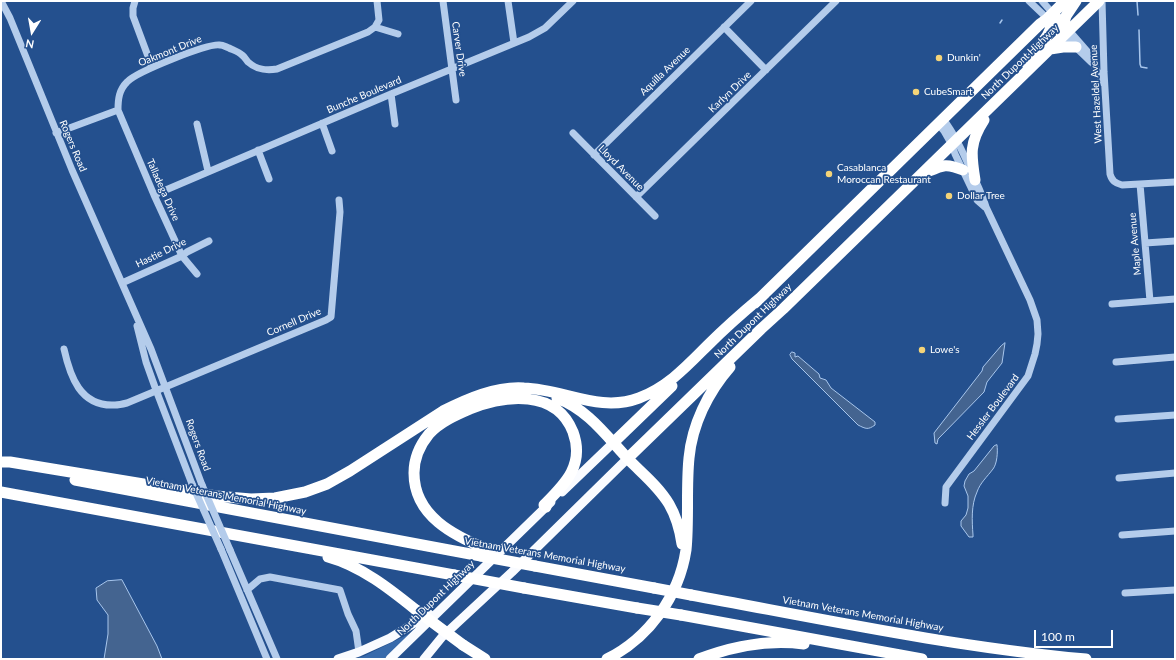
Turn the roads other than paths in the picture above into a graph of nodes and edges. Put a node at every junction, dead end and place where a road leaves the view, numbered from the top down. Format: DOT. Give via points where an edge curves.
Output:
graph roads {
  1 [pos="1,1"];
  2 [pos="6,1"];
  3 [pos="135,1"];
  4 [pos="377,1"];
  5 [pos="443,1"];
  6 [pos="508,1"];
  7 [pos="573,1"];
  8 [pos="751,1"];
  9 [pos="836,1"];
  10 [pos="1029,1"];
  11 [pos="1042,1"];
  12 [pos="1065,1"];
  13 [pos="1076,1"];
  14 [pos="1100,1"];
  15 [pos="1,8"];
  16 [pos="10,18"];
  17 [pos="1058,25"];
  18 [pos="376,27"];
  19 [pos="724,27"];
  20 [pos="398,34"];
  21 [pos="514,43"];
  22 [pos="1076,47"];
  23 [pos="1050,49"];
  24 [pos="1094,65"];
  25 [pos="152,68"];
  26 [pos="452,68"];
  27 [pos="766,70"];
  28 [pos="1008,90"];
  29 [pos="1105,91"];
  30 [pos="391,94"];
  31 [pos="456,100"];
  32 [pos="995,103"];
  33 [pos="118,110"];
  34 [pos="940,122"];
  35 [pos="322,123"];
  36 [pos="197,124"];
  37 [pos="395,124"];
  38 [pos="56,133"];
  39 [pos="573,133"];
  40 [pos="954,142"];
  41 [pos="258,150"];
  42 [pos="332,151"];
  43 [pos="594,155"];
  44 [pos="963,170"];
  45 [pos="208,171"];
  46 [pos="921,174"];
  47 [pos="269,179"];
  48 [pos="975,180"];
  49 [pos="1175,182"];
  50 [pos="1140,184"];
  51 [pos="154,195"];
  52 [pos="636,197"];
  53 [pos="339,200"];
  54 [pos="986,207"];
  55 [pos="655,216"];
  56 [pos="208,241"];
  57 [pos="1175,241"];
  58 [pos="1145,243"];
  59 [pos="182,256"];
  60 [pos="196,274"];
  61 [pos="122,283"];
  62 [pos="760,298"];
  63 [pos="1175,299"];
  64 [pos="1150,301"];
  65 [pos="130,303"];
  66 [pos="1112,304"];
  67 [pos="783,309"];
  68 [pos="64,349"];
  69 [pos="1175,357"];
  70 [pos="1116,362"];
  71 [pos="165,386"];
  72 [pos="156,390"];
  73 [pos="497,391"];
  74 [pos="1175,415"];
  75 [pos="1118,419"];
  76 [pos="614,442"];
  77 [pos="628,458"];
  78 [pos="1,462"];
  79 [pos="1,466"];
  80 [pos="1175,473"];
  81 [pos="1119,478"];
  82 [pos="1,492"];
  83 [pos="945,503"];
  84 [pos="546,507"];
  85 [pos="1175,531"];
  86 [pos="1122,536"];
  87 [pos="256,539"];
  88 [pos="485,553"];
  89 [pos="679,575"];
  90 [pos="247,590"];
  91 [pos="1175,590"];
  92 [pos="1125,593"];
  93 [pos="446,604"];
  94 [pos="442,637"];
  95 [pos="360,652"];
  96 [pos="895,654"];
  97 [pos="267,659"];
  98 [pos="277,659"];
  99 [pos="338,659"];
  100 [pos="390,659"];
  101 [pos="419,659"];
  102 [pos="424,659"];
  103 [pos="485,659"];
  104 [pos="607,659"];
  105 [pos="699,659"];
  106 [pos="922,659"];
  107 [pos="1086,659"];
  1 -- 16 [label="street, Rogers Road"];
  2 -- 16 [label="street, Rogers Road"];
  3 -- 25 [label="street" via="133,16"];
  4 -- 18 [label="street" via="379,20"];
  5 -- 26 [label="street, Carver Drive"];
  6 -- 21 [label="street"];
  7 -- 21 [label="street, Bunche Boulevard" via="545,28"];
  8 -- 19 [label="street, Aquilla Avenue"];
  9 -- 27 [label="street, Karlyn Drive"];
  10 -- 17 [label="street"];
  11 -- 17 [label="street"];
  12 -- 17 [label="highway, North Dupont Highway"];
  13 -- 17 [label="highway"];
  14 -- 17 [label="highway, North Dupont Highway"];
  14 -- 29 [label="street, West Hazeldel Avenue"];
  15 -- 16 [label="street"];
  16 -- 38 [label="street, Rogers Road"];
  17 -- 22 [label="street"];
  17 -- 23 [label="highway, North Dupont Highway"];
  17 -- 24 [label="street" via="1087,51"];
  17 -- 28 [label="highway"];
  17 -- 34 [label="highway, North Dupont Highway" via="1040,24"];
  18 -- 20 [label="street"];
  18 -- 25 [label="street, Oakmont Drive" via="268,70 259,69 242,54 220,45 209,46"];
  19 -- 27 [label="street"];
  19 -- 43 [label="street, Aquilla Avenue"];
  21 -- 26 [label="street, Bunche Boulevard"];
  22 -- 23 [label="highway"];
  22 -- 24 [label="street"];
  23 -- 28 [label="highway, North Dupont Highway"];
  24 -- 29 [label="street"];
  25 -- 33 [label="street, Oakmont Drive" via="133,77 121,89"];
  26 -- 30 [label="street, Bunche Boulevard"];
  26 -- 31 [label="street, Carver Drive"];
  27 -- 52 [label="street, Karlyn Drive"];
  28 -- 32 [label="highway, North Dupont Highway"];
  29 -- 50 [label="street, West Hazeldel Avenue" via="1110,174 1116,184"];
  30 -- 35 [label="street, Bunche Boulevard"];
  30 -- 37 [label="street"];
  32 -- 40 [label="highway, North Dupont Highway"];
  32 -- 48 [label="highway" via="973,143"];
  33 -- 38 [label="street"];
  33 -- 51 [label="street, Talladega Drive"];
  34 -- 40 [label="street, Hessler Boulevard"];
  34 -- 62 [label="highway, North Dupont Highway"];
  35 -- 41 [label="street, Bunche Boulevard"];
  35 -- 42 [label="street"];
  36 -- 45 [label="street"];
  38 -- 61 [label="street, Rogers Road"];
  39 -- 43 [label="street, Lloyd Avenue"];
  40 -- 44 [label="street, Hessler Boulevard"];
  40 -- 46 [label="highway, North Dupont Highway"];
  40 -- 48 [label="street, Hessler Boulevard" via="963,152"];
  41 -- 45 [label="street, Bunche Boulevard"];
  41 -- 47 [label="street"];
  43 -- 52 [label="street, Lloyd Avenue"];
  44 -- 46 [label="highway" via="945,165"];
  44 -- 54 [label="street, Hessler Boulevard" via="977,200"];
  45 -- 51 [label="street, Bunche Boulevard"];
  46 -- 67 [label="highway, North Dupont Highway"];
  48 -- 54 [label="street, Hessler Boulevard"];
  49 -- 50 [label="street"];
  50 -- 58 [label="street, Maple Avenue"];
  51 -- 59 [label="street, Talladega Drive"];
  52 -- 55 [label="street, Lloyd Avenue"];
  53 -- 71 [label="street, Cornell Drive" via="331,317 291,336"];
  54 -- 83 [label="street, Hessler Boulevard" via="1037,320 1036,354 1028,376 946,486"];
  56 -- 59 [label="street, Hastie Drive"];
  57 -- 58 [label="street"];
  58 -- 64 [label="street, Maple Avenue"];
  59 -- 60 [label="street, Talladega Drive"];
  59 -- 61 [label="street, Hastie Drive"];
  61 -- 65 [label="street, Rogers Road"];
  62 -- 73 [label="highway" via="669,382 639,398 603,403 528,388"];
  62 -- 76 [label="highway, North Dupont Highway"];
  63 -- 64 [label="street"];
  64 -- 66 [label="street"];
  65 -- 71 [label="street, Rogers Road"];
  65 -- 72 [label="street, Rogers Road"];
  67 -- 77 [label="highway, North Dupont Highway"];
  67 -- 89 [label="highway" via="728,369 707,400 697,422 689,457 686,544"];
  68 -- 72 [label="street, Cornell Drive" via="78,388 99,403 127,403"];
  69 -- 70 [label="street"];
  71 -- 72 [label="street, Cornell Drive"];
  71 -- 90 [label="street, Rogers Road, bridge" via="202,485"];
  72 -- 97 [label="street, Rogers Road, bridge" via="192,484"];
  73 -- 76 [label="highway" via="533,392 562,400 586,415"];
  73 -- 78 [label="highway" via="443,412 328,484 275,498 225,497"];
  74 -- 75 [label="street"];
  76 -- 77 [label="highway"];
  76 -- 84 [label="main road, North Dupont Highway"];
  77 -- 89 [label="highway" via="663,495 674,514 682,543"];
  77 -- 94 [label="main road, North Dupont Highway"];
  79 -- 88 [label="highway, Vietnam Veterans Memorial Highway"];
  80 -- 81 [label="street"];
  82 -- 87 [label="highway"];
  84 -- 88 [label="highway" via="544,505 570,476 576,458 572,430 555,409 531,399 506,399 468,410 438,426 424,441 418,454 415,479 419,497 429,513 446,529"];
  84 -- 93 [label="main road, North Dupont Highway"];
  85 -- 86 [label="street"];
  87 -- 96 [label="highway, bridge"];
  87 -- 103 [label="highway, bridge" via="345,563 378,582"];
  88 -- 107 [label="highway, Vietnam Veterans Memorial Highway, bridge" via="535,566 928,639"];
  89 -- 104 [label="highway" via="675,588 649,628 634,642"];
  90 -- 95 [label="street" via="260,579 270,577 340,590 356,631"];
  90 -- 98 [label="street, Rogers Road"];
  91 -- 92 [label="street"];
  93 -- 95 [label="main road" via="390,638"];
  93 -- 100 [label="main road, North Dupont Highway"];
  94 -- 101 [label="main road"];
  94 -- 102 [label="main road, North Dupont Highway"];
  95 -- 99 [label="main road"];
  96 -- 105 [label="highway" via="856,653 776,642 737,647"];
  96 -- 106 [label="highway"];
}
